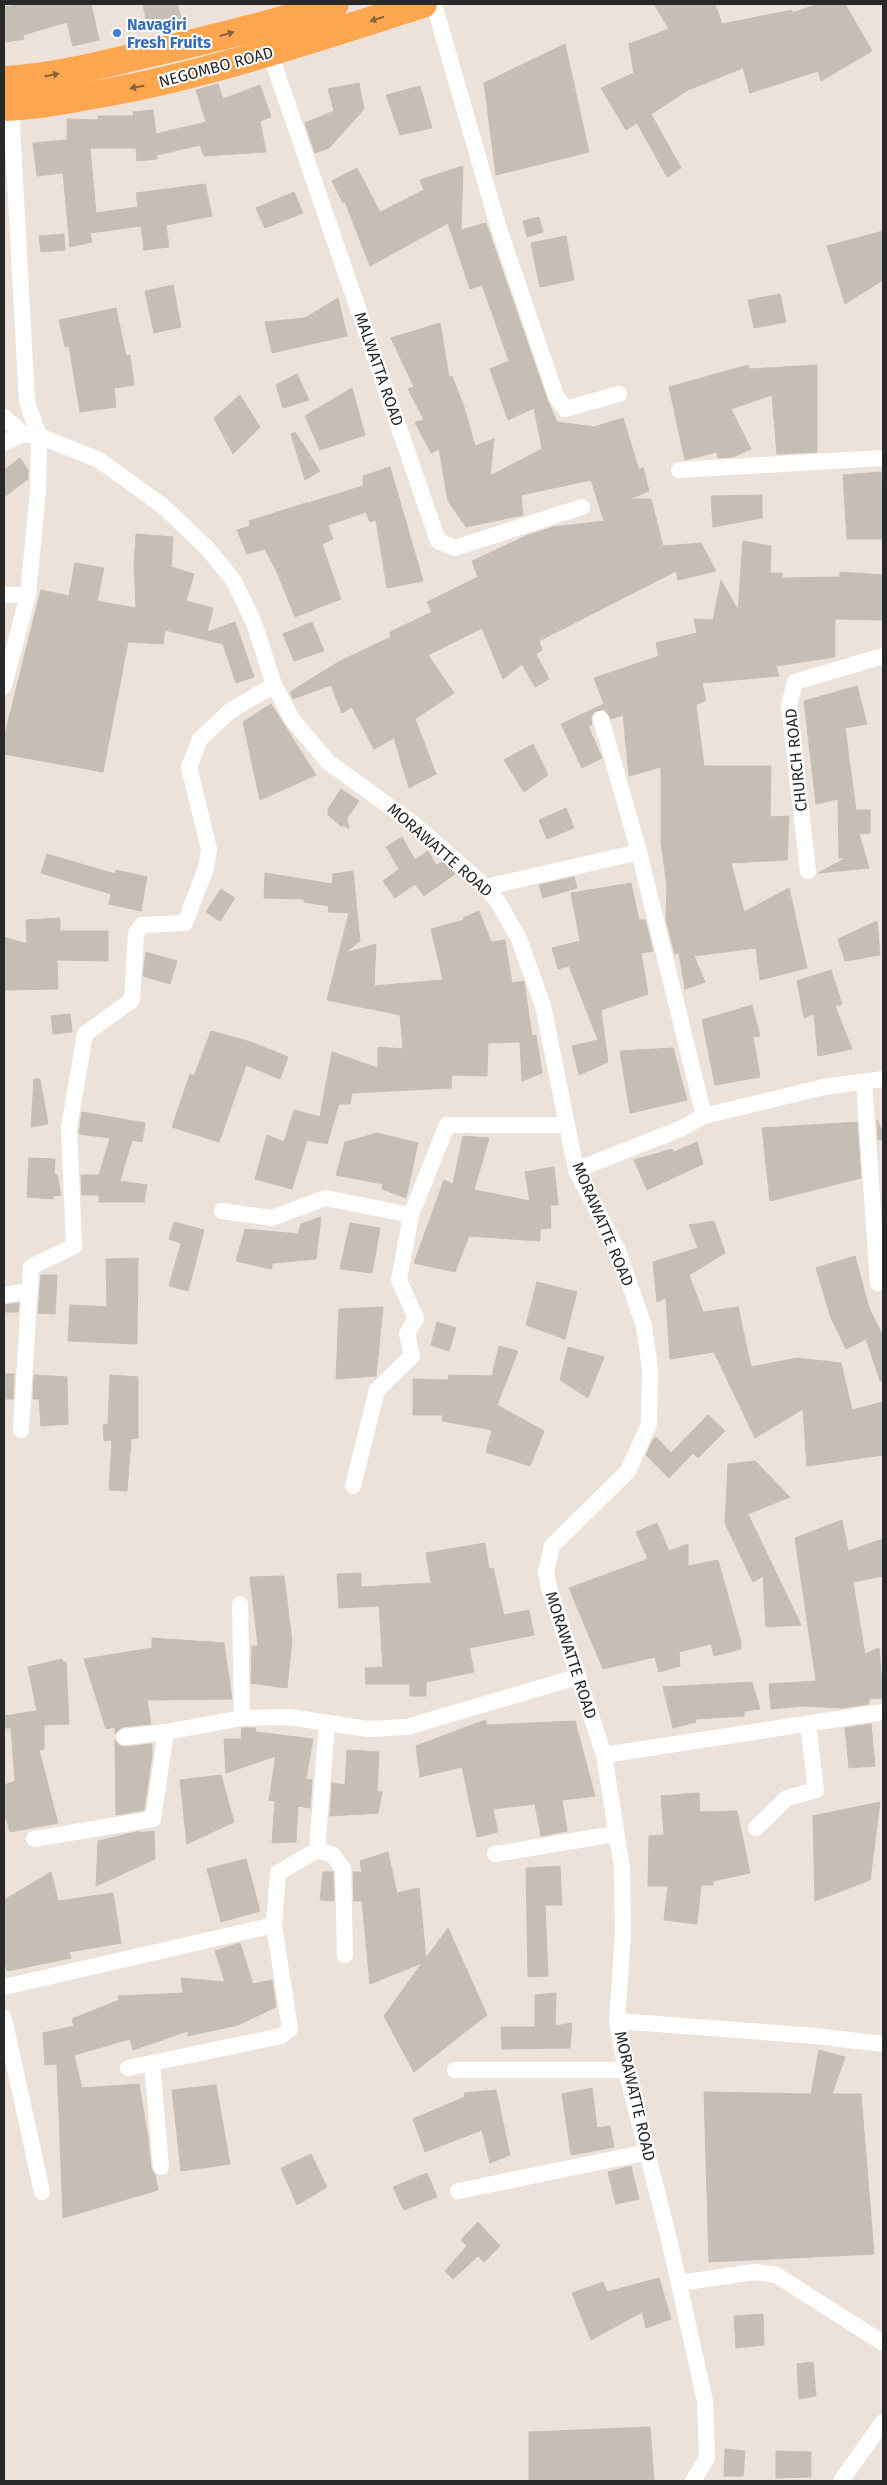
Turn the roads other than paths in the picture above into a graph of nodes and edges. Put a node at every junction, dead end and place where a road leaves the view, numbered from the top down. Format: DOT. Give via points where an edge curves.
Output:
graph roads {
  1 [pos="335,4"];
  2 [pos="423,4"];
  3 [pos="434,4"];
  4 [pos="270,54"];
  5 [pos="4,80"];
  6 [pos="7,107"];
  7 [pos="619,394"];
  8 [pos="4,417"];
  9 [pos="31,435"];
  10 [pos="4,443"];
  11 [pos="883,458"];
  12 [pos="679,470"];
  13 [pos="582,507"];
  14 [pos="4,595"];
  15 [pos="28,595"];
  16 [pos="883,656"];
  17 [pos="274,685"];
  18 [pos="4,686"];
  19 [pos="600,719"];
  20 [pos="639,852"];
  21 [pos="808,871"];
  22 [pos="486,887"];
  23 [pos="883,1079"];
  24 [pos="864,1082"];
  25 [pos="704,1116"];
  26 [pos="567,1125"];
  27 [pos="576,1170"];
  28 [pos="222,1211"];
  29 [pos="411,1215"];
  30 [pos="878,1282"];
  31 [pos="30,1291"];
  32 [pos="4,1295"];
  33 [pos="21,1430"];
  34 [pos="353,1486"];
  35 [pos="240,1604"];
  36 [pos="577,1676"];
  37 [pos="883,1712"];
  38 [pos="242,1718"];
  39 [pos="327,1723"];
  40 [pos="808,1724"];
  41 [pos="166,1732"];
  42 [pos="124,1737"];
  43 [pos="604,1755"];
  44 [pos="756,1828"];
  45 [pos="614,1834"];
  46 [pos="34,1839"];
  47 [pos="317,1850"];
  48 [pos="495,1854"];
  49 [pos="274,1924"];
  50 [pos="345,1955"];
  51 [pos="4,1988"];
  52 [pos="4,2018"];
  53 [pos="617,2021"];
  54 [pos="883,2044"];
  55 [pos="152,2063"];
  56 [pos="128,2068"];
  57 [pos="456,2070"];
  58 [pos="626,2070"];
  59 [pos="648,2152"];
  60 [pos="161,2167"];
  61 [pos="458,2191"];
  62 [pos="42,2192"];
  63 [pos="679,2283"];
  64 [pos="883,2343"];
  65 [pos="883,2422"];
  66 [pos="694,2481"];
  67 [pos="841,2481"];
  5 -- 1 [label="highway, NEGOMBO ROAD, one-way" via="92,67 196,43"];
  2 -- 4 [label="highway, NEGOMBO ROAD, one-way"];
  3 -- 7 [label="street" via="498,226 556,396 565,409"];
  4 -- 6 [label="highway, NEGOMBO ROAD, one-way" via="147,85"];
  4 -- 13 [label="street, MALWATTA ROAD" via="438,541 456,548"];
  6 -- 9 [label="street"];
  8 -- 9 [label="street, MORAWATTE ROAD"];
  9 -- 10 [label="street"];
  9 -- 15 [label="street" via="38,490"];
  9 -- 17 [label="street, MORAWATTE ROAD" via="98,460 163,506 208,549 234,581 254,623"];
  11 -- 12 [label="street"];
  14 -- 15 [label="street"];
  15 -- 18 [label="street"];
  16 -- 21 [label="street, CHURCH ROAD" via="796,682 789,705"];
  17 -- 22 [label="street, MORAWATTE ROAD" via="292,719 328,762 414,824"];
  17 -- 31 [label="street" via="230,712 200,738 189,767 209,849 206,868 185,923 142,925 136,933 132,1000 85,1034 69,1127 74,1246 31,1267"];
  19 -- 20 [label="street"];
  20 -- 22 [label="street"];
  20 -- 25 [label="street"];
  22 -- 26 [label="street, MORAWATTE ROAD" via="519,938 543,1006"];
  23 -- 24 [label="street"];
  24 -- 25 [label="street" via="824,1087"];
  24 -- 30 [label="street"];
  25 -- 27 [label="street" via="680,1129"];
  26 -- 27 [label="street, MORAWATTE ROAD"];
  26 -- 29 [label="street" via="447,1125"];
  27 -- 36 [label="street, MORAWATTE ROAD" via="618,1251 644,1326 650,1369 649,1424 628,1471 552,1546 546,1572 549,1588"];
  28 -- 29 [label="street" via="272,1218 325,1198"];
  29 -- 34 [label="street" via="399,1280 416,1318 408,1334 412,1356 377,1390"];
  31 -- 32 [label="street"];
  31 -- 33 [label="street"];
  35 -- 38 [label="street"];
  36 -- 39 [label="street" via="407,1727 368,1729"];
  36 -- 43 [label="street, MORAWATTE ROAD"];
  37 -- 40 [label="street"];
  38 -- 39 [label="street" via="289,1717"];
  38 -- 41 [label="street"];
  39 -- 47 [label="street"];
  40 -- 43 [label="street"];
  40 -- 44 [label="street" via="816,1790 787,1798"];
  41 -- 42 [label="street"];
  41 -- 46 [label="street" via="153,1819"];
  43 -- 45 [label="street, MORAWATTE ROAD"];
  45 -- 48 [label="street"];
  45 -- 53 [label="street, MORAWATTE ROAD" via="622,1868 623,1935"];
  47 -- 49 [label="street" via="278,1873"];
  47 -- 50 [label="street" via="334,1855 343,1869"];
  49 -- 51 [label="street"];
  49 -- 55 [label="street" via="290,2029 281,2036"];
  52 -- 62 [label="street"];
  53 -- 54 [label="street"];
  53 -- 58 [label="street, MORAWATTE ROAD"];
  55 -- 56 [label="street"];
  55 -- 60 [label="street"];
  57 -- 58 [label="street"];
  58 -- 59 [label="street, MORAWATTE ROAD"];
  59 -- 61 [label="street"];
  59 -- 63 [label="street, MORAWATTE ROAD"];
  63 -- 64 [label="street" via="755,2272 776,2275"];
  63 -- 66 [label="street, MORAWATTE ROAD" via="705,2401 707,2458"];
  65 -- 67 [label="street"];
}
